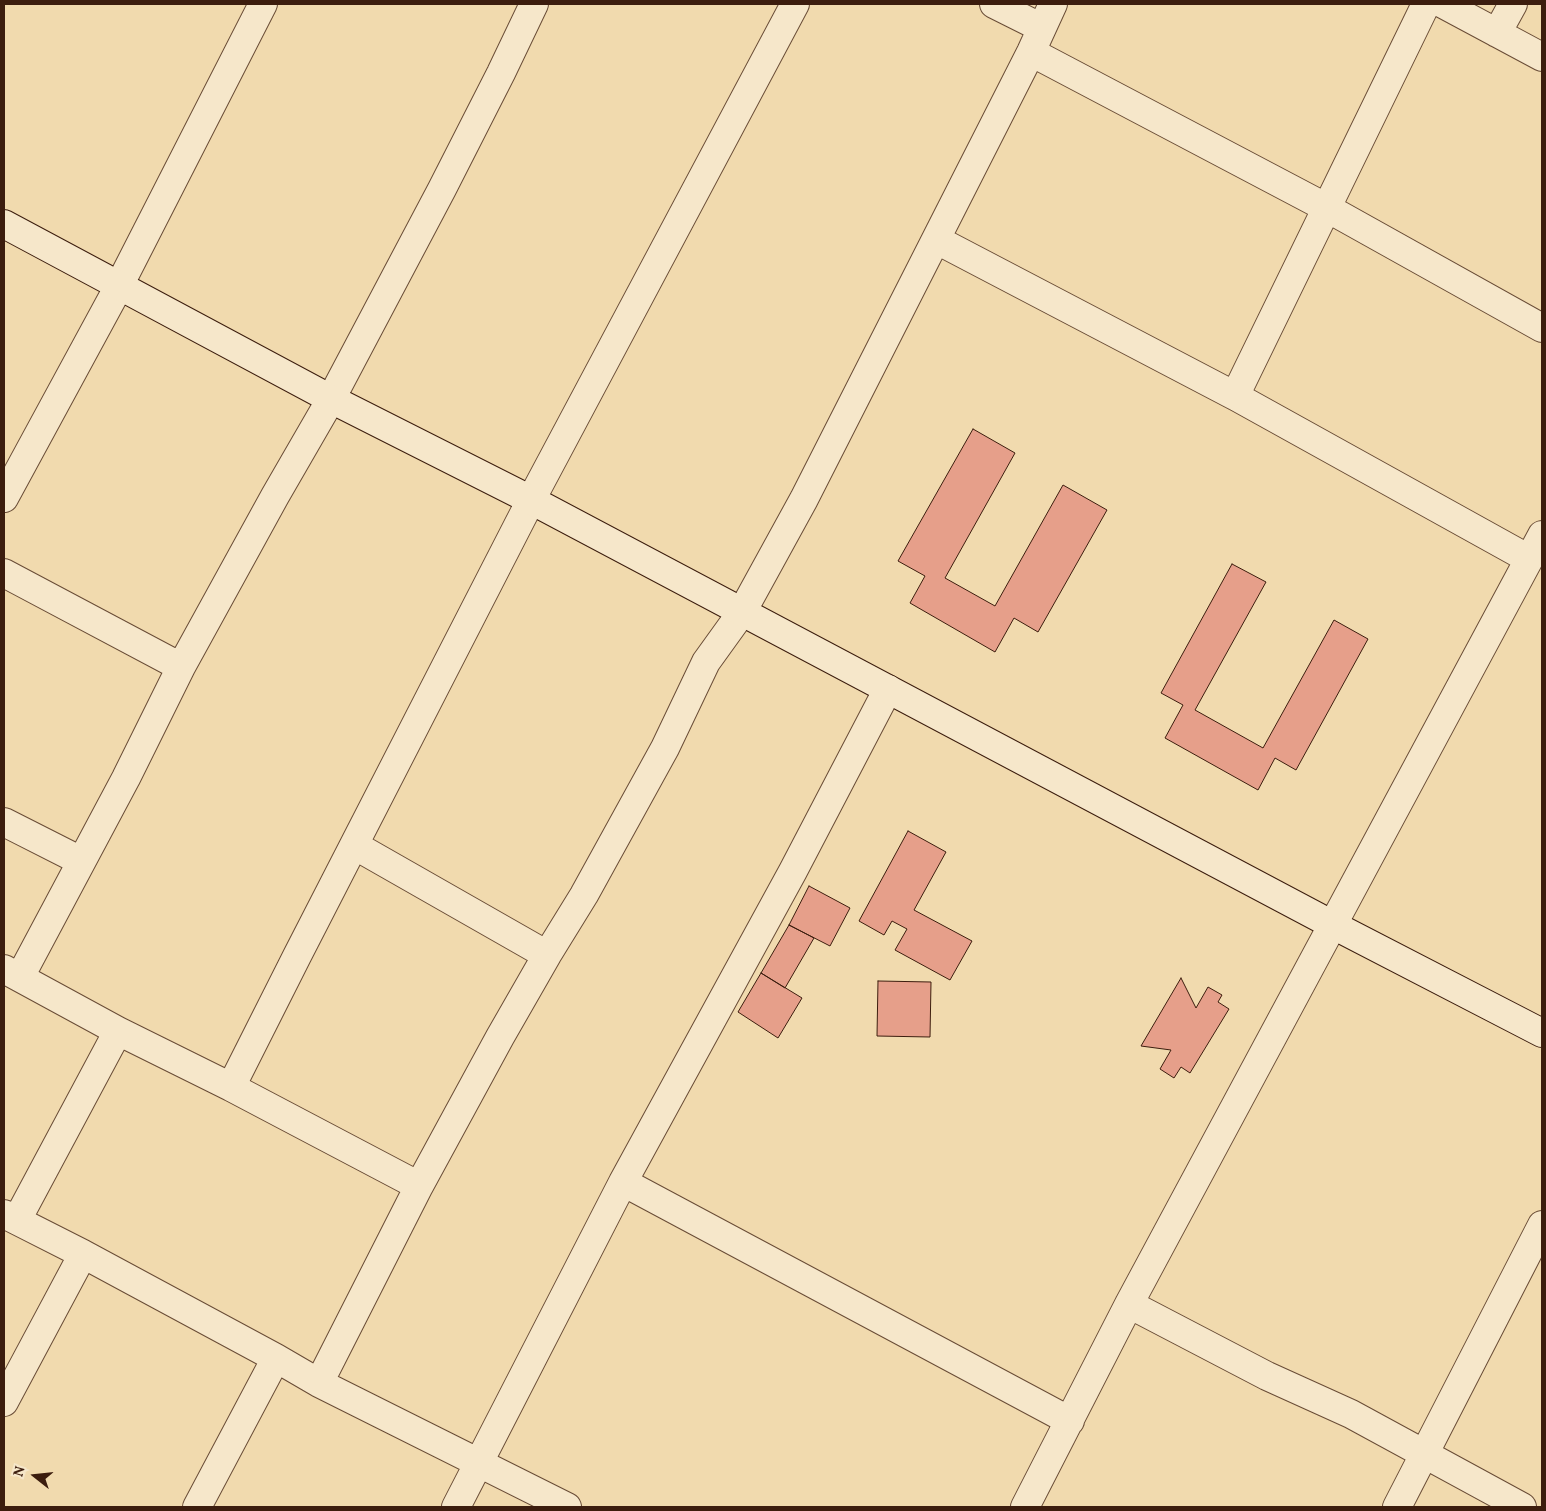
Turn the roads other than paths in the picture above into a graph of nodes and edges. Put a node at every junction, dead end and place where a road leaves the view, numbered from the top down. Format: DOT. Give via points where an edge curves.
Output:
graph roads {
  1 [pos="263,4"];
  2 [pos="534,4"];
  3 [pos="795,4"];
  4 [pos="994,4"];
  5 [pos="1053,4"];
  6 [pos="1426,4"];
  7 [pos="1443,4"];
  8 [pos="1513,4"];
  9 [pos="1042,28"];
  10 [pos="1497,33"];
  11 [pos="1031,52"];
  12 [pos="1542,57"];
  13 [pos="1327,208"];
  14 [pos="4,224"];
  15 [pos="936,240"];
  16 [pos="119,286"];
  17 [pos="1542,328"];
  18 [pos="1235,396"];
  19 [pos="330,399"];
  20 [pos="4,497"];
  21 [pos="531,500"];
  22 [pos="1542,535"];
  23 [pos="1529,559"];
  24 [pos="4,573"];
  25 [pos="742,612"];
  26 [pos="181,667"];
  27 [pos="888,689"];
  28 [pos="4,822"];
  29 [pos="354,846"];
  30 [pos="81,861"];
  31 [pos="1333,925"];
  32 [pos="547,956"];
  33 [pos="12,973"];
  34 [pos="118,1031"];
  35 [pos="1542,1033"];
  36 [pos="231,1087"];
  37 [pos="623,1182"];
  38 [pos="419,1186"];
  39 [pos="10,1217"];
  40 [pos="1542,1226"];
  41 [pos="83,1254"];
  42 [pos="1129,1304"];
  43 [pos="276,1358"];
  44 [pos="319,1383"];
  45 [pos="4,1402"];
  46 [pos="1070,1422"];
  47 [pos="1425,1454"];
  48 [pos="479,1464"];
  49 [pos="197,1507"];
  50 [pos="456,1507"];
  51 [pos="567,1507"];
  52 [pos="1025,1507"];
  53 [pos="1397,1507"];
  54 [pos="1522,1507"];
  1 -- 16 [label="street"];
  2 -- 19 [label="street" via="442,189"];
  3 -- 21 [label="street"];
  4 -- 9 [label="street"];
  5 -- 9 [label="street"];
  6 -- 13 [label="street"];
  7 -- 10 [label="street"];
  8 -- 10 [label="street"];
  9 -- 11 [label="street"];
  10 -- 12 [label="street"];
  11 -- 13 [label="street"];
  11 -- 15 [label="street"];
  13 -- 17 [label="street"];
  13 -- 18 [label="street"];
  14 -- 16 [label="street"];
  15 -- 18 [label="street"];
  15 -- 25 [label="street" via="804,499"];
  16 -- 19 [label="street"];
  16 -- 20 [label="street"];
  18 -- 23 [label="street"];
  19 -- 21 [label="street"];
  19 -- 26 [label="street"];
  21 -- 25 [label="street"];
  21 -- 29 [label="street"];
  22 -- 23 [label="street"];
  23 -- 31 [label="street"];
  24 -- 26 [label="street"];
  25 -- 27 [label="street"];
  25 -- 32 [label="street" via="706,662 665,748"];
  26 -- 30 [label="street"];
  27 -- 31 [label="street"];
  27 -- 37 [label="street"];
  28 -- 30 [label="street"];
  29 -- 32 [label="street"];
  29 -- 36 [label="street"];
  30 -- 33 [label="street"];
  31 -- 35 [label="street"];
  31 -- 42 [label="street"];
  32 -- 38 [label="street"];
  33 -- 34 [label="street"];
  34 -- 36 [label="street"];
  34 -- 39 [label="street"];
  36 -- 38 [label="street"];
  37 -- 46 [label="street"];
  37 -- 48 [label="street"];
  38 -- 44 [label="street"];
  39 -- 41 [label="street"];
  40 -- 47 [label="street"];
  41 -- 43 [label="street"];
  41 -- 45 [label="street"];
  42 -- 46 [label="street"];
  42 -- 47 [label="street"];
  43 -- 44 [label="street"];
  43 -- 49 [label="street"];
  44 -- 48 [label="street"];
  46 -- 52 [label="street"];
  47 -- 53 [label="street"];
  47 -- 54 [label="street"];
  48 -- 50 [label="street"];
  48 -- 51 [label="street"];
}
